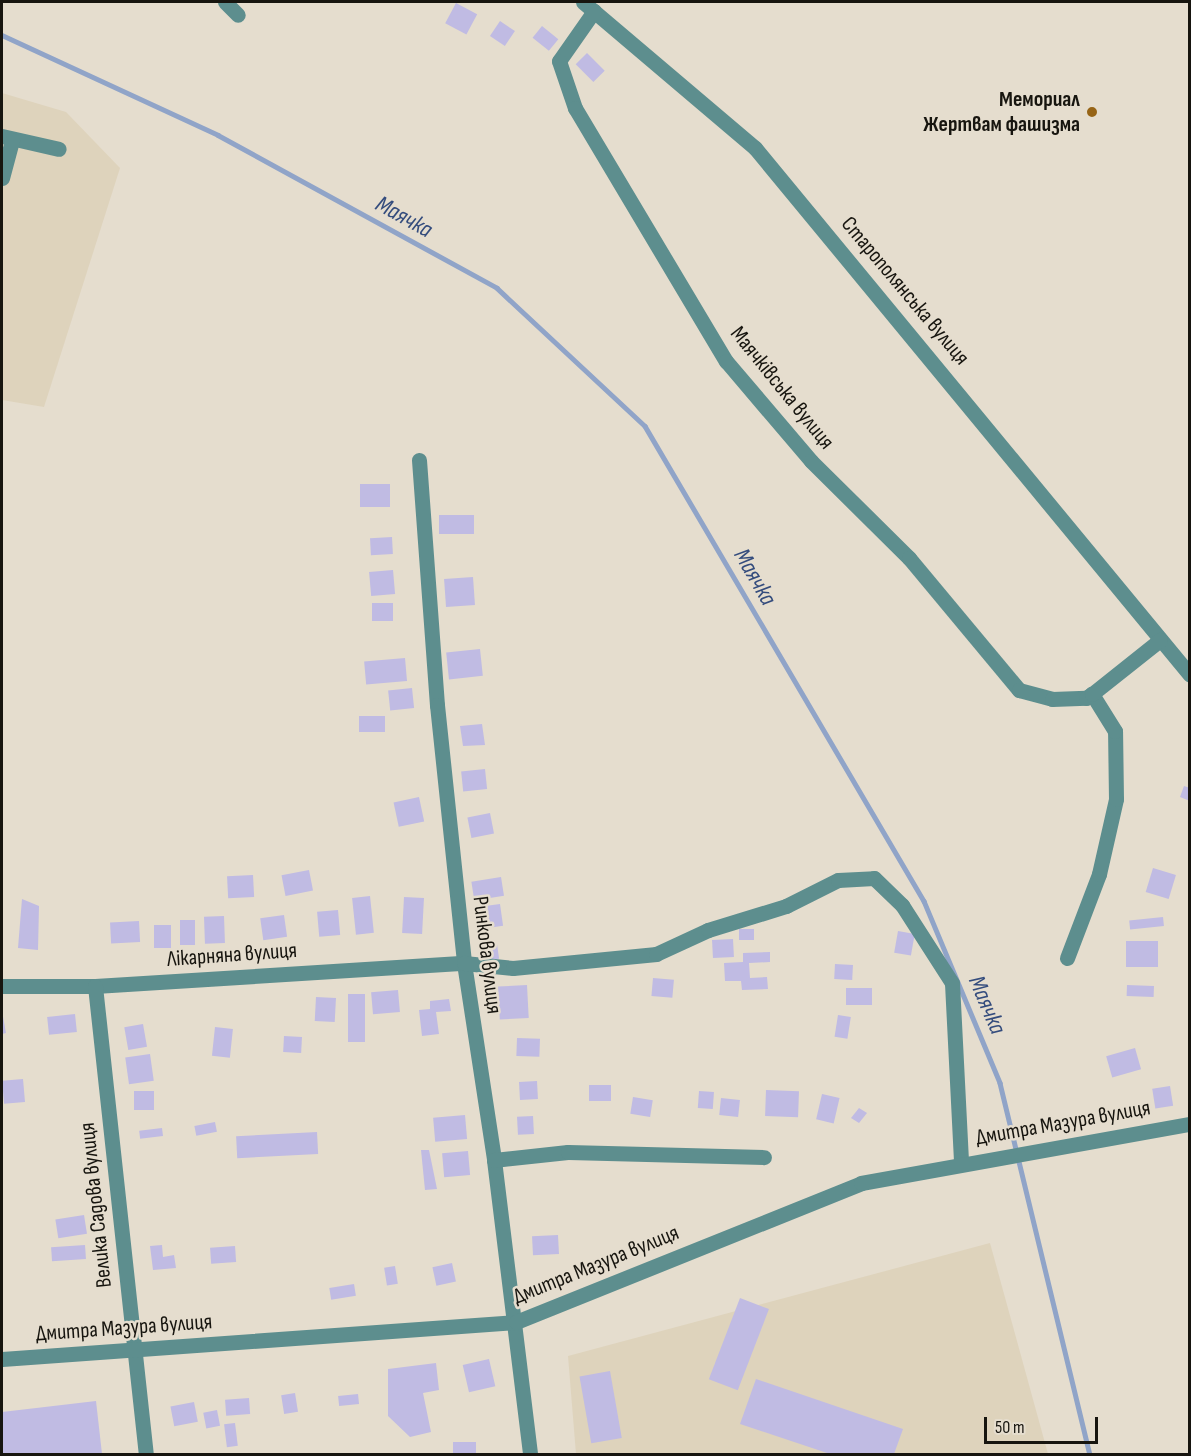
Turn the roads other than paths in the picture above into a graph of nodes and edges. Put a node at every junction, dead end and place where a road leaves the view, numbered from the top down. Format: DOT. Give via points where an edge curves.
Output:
graph roads {
  1 [pos="225,2"];
  2 [pos="589,6"];
  3 [pos="238,15"];
  4 [pos="7,138"];
  5 [pos="59,149"];
  6 [pos="2,178"];
  7 [pos="419,460"];
  8 [pos="1160,640"];
  9 [pos="1190,675"];
  10 [pos="1092,694"];
  11 [pos="1067,958"];
  12 [pos="464,963"];
  13 [pos="2,986"];
  14 [pos="95,986"];
  15 [pos="1190,1124"];
  16 [pos="764,1157"];
  17 [pos="494,1160"];
  18 [pos="961,1162"];
  19 [pos="516,1322"];
  20 [pos="135,1351"];
  21 [pos="2,1359"];
  22 [pos="146,1455"];
  23 [pos="530,1455"];
  1 -- 3 [label="street"];
  2 -- 8 [label="street, Старополянська вулиця" via="755,148"];
  2 -- 10 [label="street, Маячківська вулиця" via="559,60 575,108 726,361 811,461 909,558 1019,690 1052,699 1086,698"];
  4 -- 5 [label="street"];
  4 -- 6 [label="street"];
  7 -- 12 [label="street, Ринкова вулиця" via="437,705"];
  8 -- 9 [label="street, Старополянська вулиця"];
  8 -- 10 [label="street"];
  10 -- 11 [label="street" via="1115,731 1116,799 1099,874"];
  12 -- 14 [label="street, Лікарняна вулиця"];
  12 -- 17 [label="street, Ринкова вулиця"];
  12 -- 18 [label="street, Лікарняна вулиця" via="513,968 656,954 708,930 786,906 838,880 874,878 902,905 952,982"];
  13 -- 14 [label="street, Лікарняна вулиця"];
  14 -- 20 [label="street, Велика Садова вулиця"];
  15 -- 18 [label="street, Дмитра Мазура вулиця"];
  16 -- 17 [label="street" via="568,1152"];
  17 -- 19 [label="street, Ринкова вулиця"];
  18 -- 19 [label="street, Дмитра Мазура вулиця" via="861,1183"];
  19 -- 20 [label="street, Дмитра Мазура вулиця"];
  19 -- 23 [label="street, Ринкова вулиця"];
  20 -- 21 [label="street, Дмитра Мазура вулиця"];
  20 -- 22 [label="street, Велика Садова вулиця"];
}
